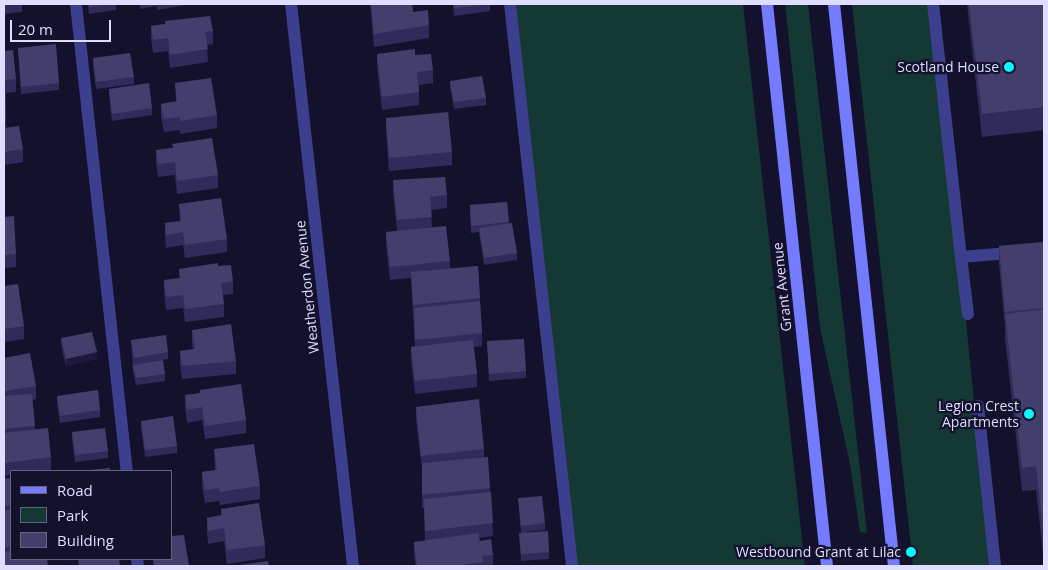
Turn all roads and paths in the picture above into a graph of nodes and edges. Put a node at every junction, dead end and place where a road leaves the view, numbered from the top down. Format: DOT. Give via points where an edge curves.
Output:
graph roads {
  1 [pos="76,4"];
  2 [pos="292,4"];
  3 [pos="510,4"];
  4 [pos="767,4"];
  5 [pos="834,4"];
  6 [pos="933,4"];
  7 [pos="1044,250"];
  8 [pos="961,257"];
  9 [pos="968,314"];
  10 [pos="978,406"];
  11 [pos="127,470"];
  12 [pos="353,566"];
  13 [pos="572,566"];
  14 [pos="827,566"];
  15 [pos="894,566"];
  16 [pos="995,566"];
  1 -- 11 [label="street"];
  2 -- 12 [label="street, Weatherdon Avenue"];
  3 -- 13 [label="street"];
  4 -- 14 [label="main road, Grant Avenue"];
  5 -- 15 [label="main road"];
  6 -- 8 [label="street"];
  7 -- 8 [label="street"];
  8 -- 9 [label="street"];
  10 -- 16 [label="street"];
}
